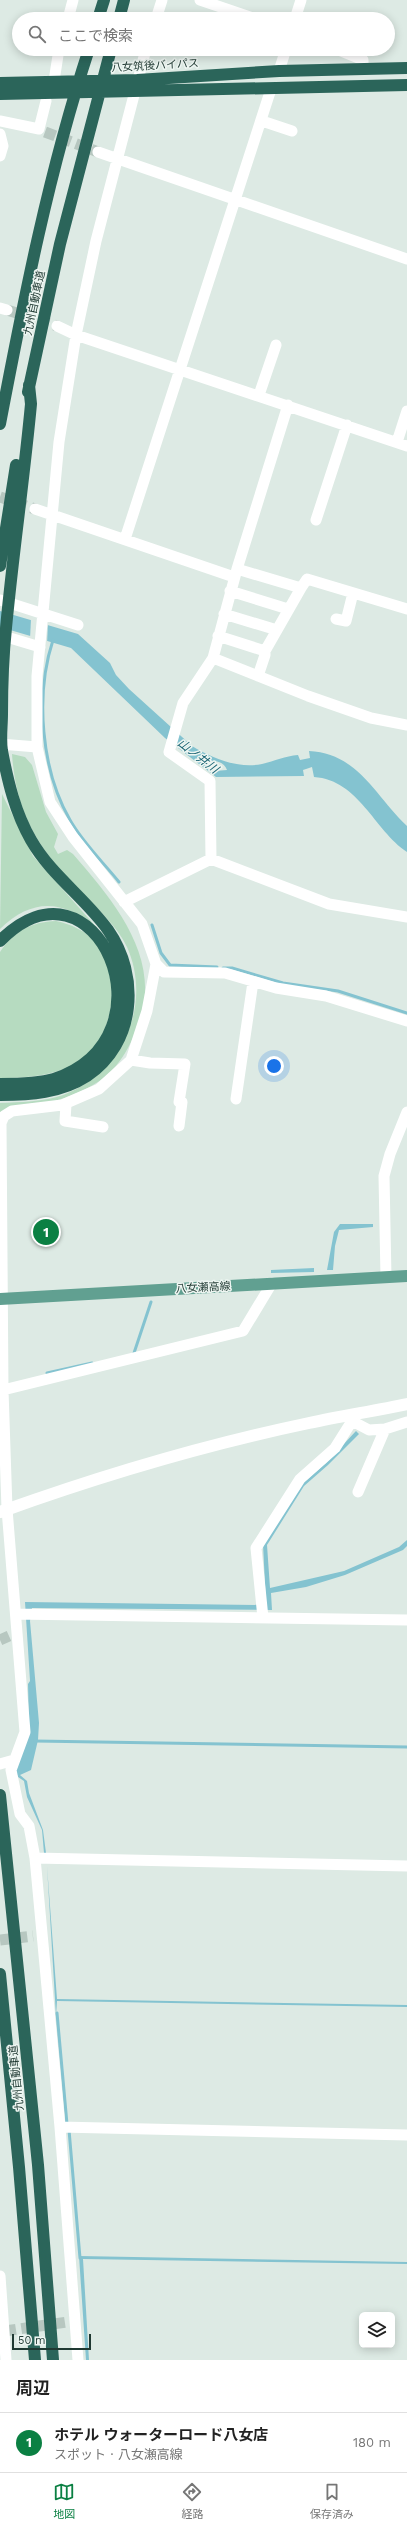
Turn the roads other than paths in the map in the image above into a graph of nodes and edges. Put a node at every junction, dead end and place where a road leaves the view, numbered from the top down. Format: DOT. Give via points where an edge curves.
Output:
graph roads {
  1 [pos="73,0"];
  2 [pos="104,0"];
  3 [pos="124,0"];
  4 [pos="162,0"];
  5 [pos="200,0"];
  6 [pos="301,0"];
  7 [pos="70,12"];
  8 [pos="100,12"];
  9 [pos="121,12"];
  10 [pos="158,12"];
  11 [pos="235,12"];
  12 [pos="297,12"];
  13 [pos="58,56"];
  14 [pos="87,56"];
  15 [pos="109,56"];
  16 [pos="144,56"];
  17 [pos="284,56"];
  18 [pos="353,56"];
  19 [pos="407,68"];
  20 [pos="363,69"];
  21 [pos="279,71"];
  22 [pos="54,81"];
  23 [pos="0,83"];
  24 [pos="136,85"];
  25 [pos="407,85"];
  26 [pos="271,89"];
  27 [pos="0,94"];
  28 [pos="46,101"];
  29 [pos="0,121"];
  30 [pos="262,121"];
  31 [pos="292,131"];
  32 [pos="0,134"];
  33 [pos="98,152"];
  34 [pos="0,156"];
  35 [pos="116,159"];
  36 [pos="236,201"];
  37 [pos="407,259"];
  38 [pos="57,326"];
  39 [pos="76,335"];
  40 [pos="276,345"];
  41 [pos="181,369"];
  42 [pos="29,385"];
  43 [pos="259,395"];
  44 [pos="288,405"];
  45 [pos="407,411"];
  46 [pos="0,424"];
  47 [pos="347,425"];
  48 [pos="402,444"];
  49 [pos="35,509"];
  50 [pos="51,514"];
  51 [pos="316,520"];
  52 [pos="125,539"];
  53 [pos="0,566"];
  54 [pos="235,573"];
  55 [pos="301,588"];
  56 [pos="230,591"];
  57 [pos="353,593"];
  58 [pos="0,600"];
  59 [pos="288,609"];
  60 [pos="407,609"];
  61 [pos="224,614"];
  62 [pos="42,617"];
  63 [pos="336,618"];
  64 [pos="78,625"];
  65 [pos="277,630"];
  66 [pos="0,635"];
  67 [pos="218,636"];
  68 [pos="40,644"];
  69 [pos="265,651"];
  70 [pos="212,658"];
  71 [pos="258,676"];
  72 [pos="407,725"];
  73 [pos="1,746"];
  74 [pos="37,747"];
  75 [pos="211,859"];
  76 [pos="124,902"];
  77 [pos="407,917"];
  78 [pos="0,941"];
  79 [pos="156,964"];
  80 [pos="253,982"];
  81 [pos="407,1021"];
  82 [pos="131,1060"];
  83 [pos="0,1084"];
  84 [pos="0,1095"];
  85 [pos="236,1099"];
  86 [pos="66,1104"];
  87 [pos="407,1112"];
  88 [pos="179,1126"];
  89 [pos="103,1127"];
  90 [pos="1,1193"];
  91 [pos="407,1276"];
  92 [pos="386,1277"];
  93 [pos="272,1283"];
  94 [pos="2,1299"];
  95 [pos="3,1390"];
  96 [pos="407,1404"];
  97 [pos="351,1418"];
  98 [pos="407,1422"];
  99 [pos="385,1429"];
  100 [pos="358,1492"];
  101 [pos="4,1511"];
  102 [pos="263,1612"];
  103 [pos="16,1614"];
  104 [pos="407,1620"];
  105 [pos="0,1764"];
  106 [pos="12,1765"];
  107 [pos="0,1795"];
  108 [pos="20,1814"];
  109 [pos="2,1825"];
  110 [pos="35,1858"];
  111 [pos="407,1866"];
  112 [pos="0,1974"];
  113 [pos="60,2127"];
  114 [pos="407,2135"];
  115 [pos="0,2276"];
  116 [pos="6,2360"];
  117 [pos="35,2360"];
  118 [pos="53,2360"];
  119 [pos="78,2360"];
  1 -- 7 [label="street"];
  2 -- 8 [label="highway"];
  3 -- 9 [label="highway"];
  4 -- 10 [label="street"];
  5 -- 11 [label="street"];
  6 -- 12 [label="street"];
  13 -- 22 [label="street"];
  14 -- 46 [label="highway, 九州自動車道" via="22,307"];
  15 -- 42 [label="highway, 九州自動車道" via="60,244"];
  16 -- 24 [label="street"];
  17 -- 21 [label="street"];
  18 -- 20 [label="street" via="363,60"];
  19 -- 20 [label="highway, 八女筑後バイパス"];
  20 -- 21 [label="highway, 八女筑後バイパス"];
  21 -- 24 [label="highway, 八女筑後バイパス"];
  22 -- 23 [label="highway, 八女筑後バイパス"];
  22 -- 24 [label="highway, 八女筑後バイパス"];
  24 -- 26 [label="highway, 八女筑後バイパス"];
  24 -- 27 [label="highway, 八女筑後バイパス"];
  24 -- 35 [label="street"];
  25 -- 26 [label="highway, 八女筑後バイパス"];
  26 -- 30 [label="street"];
  28 -- 29 [label="street" via="42,131"];
  30 -- 31 [label="street"];
  30 -- 36 [label="street"];
  32 -- 34 [label="street" via="3,146"];
  33 -- 35 [label="street"];
  35 -- 36 [label="street"];
  35 -- 39 [label="street"];
  36 -- 37 [label="street"];
  36 -- 41 [label="street"];
  38 -- 39 [label="street"];
  39 -- 41 [label="street"];
  39 -- 50 [label="street" via="59,442"];
  40 -- 43 [label="street"];
  41 -- 43 [label="street"];
  41 -- 52 [label="street"];
  42 -- 53 [label="highway, 九州自動車道"];
  42 -- 73 [label="highway" via="30,417 2,664"];
  43 -- 44 [label="street"];
  44 -- 47 [label="street"];
  44 -- 54 [label="street"];
  45 -- 48 [label="street"];
  47 -- 48 [label="street"];
  47 -- 51 [label="street"];
  49 -- 50 [label="street"];
  50 -- 52 [label="street"];
  50 -- 62 [label="street"];
  52 -- 54 [label="street"];
  54 -- 55 [label="street"];
  54 -- 56 [label="street"];
  55 -- 57 [label="street" via="307,579"];
  55 -- 59 [label="street"];
  56 -- 59 [label="street"];
  56 -- 61 [label="street"];
  57 -- 60 [label="street"];
  57 -- 63 [label="street" via="346,621"];
  58 -- 62 [label="street"];
  59 -- 65 [label="street"];
  61 -- 65 [label="street"];
  61 -- 67 [label="street"];
  62 -- 64 [label="street"];
  62 -- 68 [label="street"];
  65 -- 69 [label="street"];
  66 -- 68 [label="street"];
  67 -- 69 [label="street"];
  67 -- 70 [label="street"];
  68 -- 74 [label="street"];
  69 -- 71 [label="street"];
  70 -- 71 [label="street"];
  70 -- 75 [label="street" via="183,702 169,752 210,781"];
  71 -- 72 [label="street" via="371,718"];
  73 -- 74 [label="street"];
  73 -- 84 [label="highway" via="10,792 31,841 108,930 125,964 129,1000 122,1030 113,1048 87,1076 50,1091 26,1095"];
  74 -- 76 [label="street" via="50,802 73,837"];
  75 -- 76 [label="street"];
  75 -- 77 [label="street" via="329,904"];
  76 -- 79 [label="street" via="142,924"];
  78 -- 83 [label="highway" via="27,919 42,914 74,918 89,928 100,940 111,960 117,982 118,1002 113,1024 104,1043 78,1068 52,1080"];
  79 -- 80 [label="street" via="164,972 225,973"];
  79 -- 82 [label="street" via="147,1011"];
  80 -- 81 [label="street" via="326,996"];
  80 -- 85 [label="street"];
  82 -- 86 [label="street" via="99,1089"];
  82 -- 88 [label="street" via="185,1064 179,1102 182,1102"];
  86 -- 89 [label="street" via="66,1121"];
  86 -- 90 [label="street" via="12,1111 4,1116 1,1123"];
  87 -- 92 [label="street" via="384,1176"];
  90 -- 94 [label="street"];
  91 -- 92 [label="main road, 八女瀬高線"];
  92 -- 93 [label="main road, 八女瀬高線"];
  93 -- 94 [label="main road, 八女瀬高線"];
  93 -- 95 [label="street" via="243,1331"];
  94 -- 95 [label="street"];
  95 -- 101 [label="street"];
  96 -- 97 [label="street"];
  97 -- 99 [label="street" via="369,1430"];
  97 -- 101 [label="street" via="309,1423 196,1451 71,1487"];
  97 -- 102 [label="street" via="335,1448 300,1479 256,1548"];
  98 -- 99 [label="street"];
  99 -- 100 [label="street"];
  101 -- 103 [label="street"];
  102 -- 103 [label="street"];
  102 -- 104 [label="street"];
  103 -- 106 [label="street" via="13,1634 25,1732"];
  105 -- 106 [label="street"];
  106 -- 108 [label="street" via="13,1785"];
  107 -- 109 [label="highway, 九州自動車道"];
  108 -- 109 [label="street"];
  108 -- 110 [label="street" via="29,1826"];
  109 -- 118 [label="highway, 九州自動車道" via="38,2165"];
  110 -- 111 [label="street"];
  110 -- 113 [label="street" via="37,1935"];
  112 -- 117 [label="highway, 九州自動車道"];
  113 -- 114 [label="street"];
  113 -- 119 [label="street"];
  115 -- 116 [label="street"];
}
